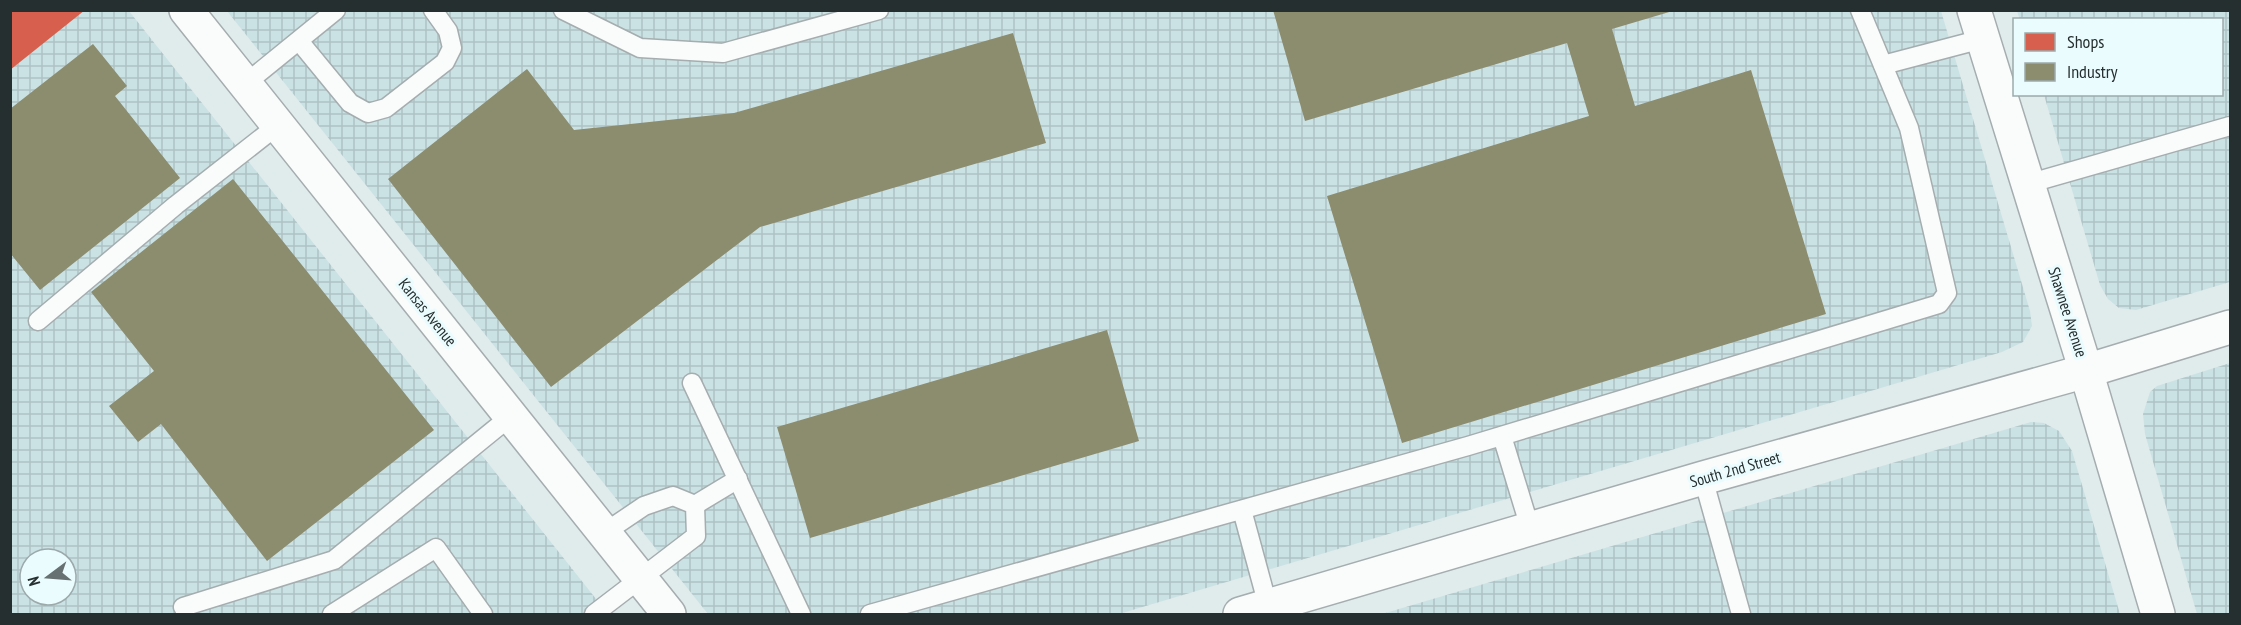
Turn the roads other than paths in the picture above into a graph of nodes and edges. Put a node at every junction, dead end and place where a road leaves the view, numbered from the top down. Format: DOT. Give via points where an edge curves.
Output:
graph roads {
  1 [pos="186,10"];
  2 [pos="336,10"];
  3 [pos="433,10"];
  4 [pos="563,10"];
  5 [pos="879,10"];
  6 [pos="1860,10"];
  7 [pos="1978,25"];
  8 [pos="299,40"];
  9 [pos="1883,65"];
  10 [pos="245,84"];
  11 [pos="278,125"];
  12 [pos="2230,126"];
  13 [pos="2027,184"];
  14 [pos="38,321"];
  15 [pos="2230,327"];
  16 [pos="2086,371"];
  17 [pos="692,383"];
  18 [pos="511,416"];
  19 [pos="1502,436"];
  20 [pos="1703,478"];
  21 [pos="738,479"];
  22 [pos="695,505"];
  23 [pos="1242,510"];
  24 [pos="1530,528"];
  25 [pos="604,533"];
  26 [pos="641,580"];
  27 [pos="183,607"];
  28 [pos="1254,610"];
  29 [pos="332,615"];
  30 [pos="483,615"];
  31 [pos="594,615"];
  32 [pos="669,615"];
  33 [pos="801,615"];
  34 [pos="870,615"];
  35 [pos="1741,615"];
  36 [pos="2158,615"];
  1 -- 10 [label="street, Kansas Avenue"];
  2 -- 8 [label="lane"];
  3 -- 8 [label="lane" via="448,31 452,48 445,62 386,108 368,113 350,103"];
  4 -- 5 [label="lane" via="640,48 723,53"];
  6 -- 9 [label="lane"];
  7 -- 9 [label="lane"];
  7 -- 13 [label="street, Shawnee Avenue"];
  8 -- 10 [label="lane"];
  9 -- 19 [label="lane" via="1909,128 1947,293 1945,299 1939,304"];
  10 -- 11 [label="street, Kansas Avenue"];
  11 -- 14 [label="lane"];
  11 -- 18 [label="street, Kansas Avenue"];
  12 -- 13 [label="lane"];
  13 -- 16 [label="street, Shawnee Avenue"];
  15 -- 16 [label="street, South 2nd Street"];
  16 -- 20 [label="street, South 2nd Street"];
  16 -- 36 [label="street, Shawnee Avenue"];
  17 -- 21 [label="lane"];
  18 -- 25 [label="street, Kansas Avenue"];
  18 -- 27 [label="lane" via="334,560"];
  19 -- 23 [label="lane"];
  19 -- 24 [label="lane"];
  20 -- 24 [label="street, South 2nd Street"];
  20 -- 35 [label="lane"];
  21 -- 22 [label="lane"];
  21 -- 33 [label="lane"];
  22 -- 25 [label="lane" via="674,495 644,506"];
  22 -- 26 [label="lane" via="696,536"];
  23 -- 28 [label="lane"];
  23 -- 34 [label="lane"];
  24 -- 28 [label="street, South 2nd Street"];
  25 -- 26 [label="street, Kansas Avenue"];
  26 -- 31 [label="lane"];
  26 -- 32 [label="street, Kansas Avenue"];
  29 -- 30 [label="lane" via="436,548"];
}
